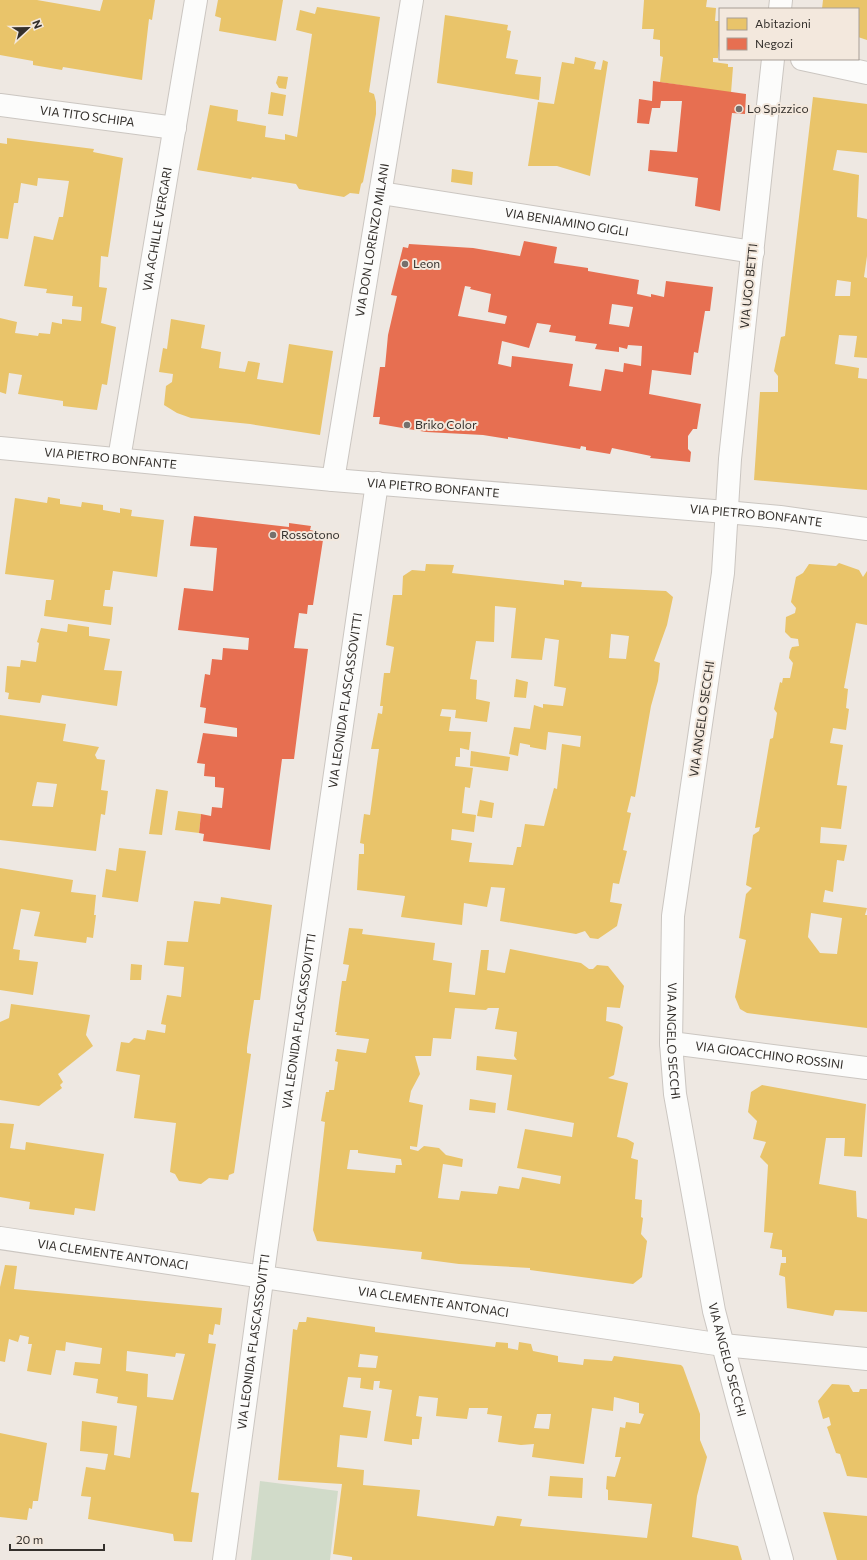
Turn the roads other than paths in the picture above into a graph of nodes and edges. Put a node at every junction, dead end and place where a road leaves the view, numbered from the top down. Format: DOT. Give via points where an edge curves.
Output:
graph roads {
  1 [pos="196,0"];
  2 [pos="412,0"];
  3 [pos="773,60"];
  4 [pos="806,60"];
  5 [pos="867,74"];
  6 [pos="0,106"];
  7 [pos="175,128"];
  8 [pos="381,193"];
  9 [pos="753,252"];
  10 [pos="0,448"];
  11 [pos="119,459"];
  12 [pos="333,480"];
  13 [pos="377,483"];
  14 [pos="726,512"];
  15 [pos="867,529"];
  16 [pos="671,1043"];
  17 [pos="867,1068"];
  18 [pos="0,1238"];
  19 [pos="262,1277"];
  20 [pos="723,1345"];
  21 [pos="867,1359"];
  22 [pos="224,1560"];
  23 [pos="782,1560"];
  1 -- 7 [label="street, VIA ACHILLE VERGARI"];
  2 -- 8 [label="street, VIA DON LORENZO MILANI"];
  3 -- 9 [label="street, VIA UGO BETTI"];
  4 -- 5 [label="street"];
  6 -- 7 [label="street, VIA TITO SCHIPA"];
  7 -- 11 [label="street, VIA ACHILLE VERGARI"];
  8 -- 9 [label="street, VIA BENIAMINO GIGLI"];
  8 -- 12 [label="street, VIA DON LORENZO MILANI"];
  9 -- 14 [label="street, VIA UGO BETTI"];
  10 -- 11 [label="street, VIA PIETRO BONFANTE"];
  11 -- 12 [label="street, VIA PIETRO BONFANTE"];
  12 -- 13 [label="street, VIA PIETRO BONFANTE"];
  13 -- 14 [label="street, VIA PIETRO BONFANTE"];
  13 -- 19 [label="street, VIA LEONIDA FLASCASSOVITTI"];
  14 -- 15 [label="street, VIA PIETRO BONFANTE"];
  14 -- 16 [label="street, VIA ANGELO SECCHI" via="723,573 673,916"];
  16 -- 17 [label="street, VIA GIOACCHINO ROSSINI"];
  16 -- 20 [label="street, VIA ANGELO SECCHI" via="675,1094 714,1311"];
  18 -- 19 [label="street, VIA CLEMENTE ANTONACI"];
  19 -- 20 [label="street, VIA CLEMENTE ANTONACI"];
  19 -- 22 [label="street, VIA LEONIDA FLASCASSOVITTI"];
  20 -- 21 [label="street, VIA CLEMENTE ANTONACI"];
  20 -- 23 [label="street, VIA ANGELO SECCHI"];
}
